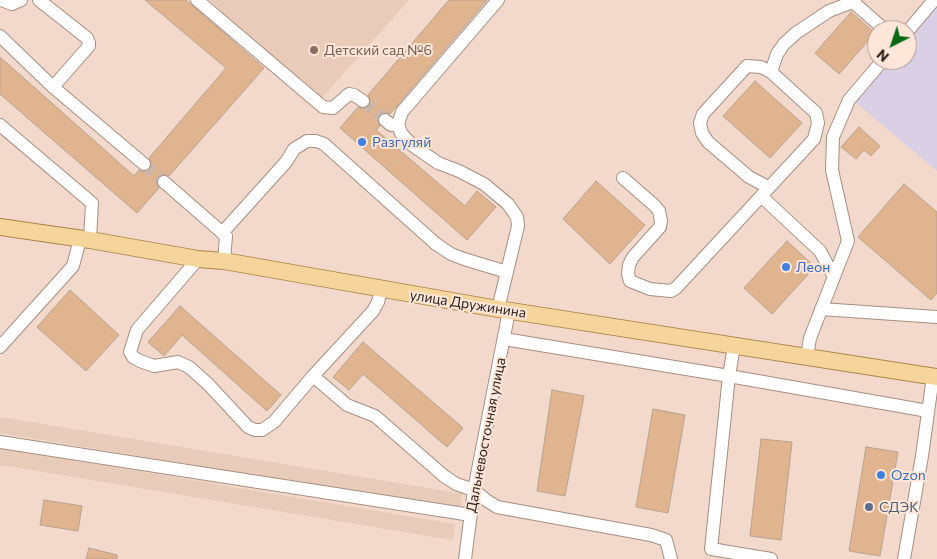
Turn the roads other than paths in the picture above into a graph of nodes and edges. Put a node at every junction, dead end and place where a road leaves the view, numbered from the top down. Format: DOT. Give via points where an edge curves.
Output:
graph roads {
  1 [pos="1,0"];
  2 [pos="22,0"];
  3 [pos="38,0"];
  4 [pos="197,0"];
  5 [pos="498,0"];
  6 [pos="934,0"];
  7 [pos="854,1"];
  8 [pos="874,20"];
  9 [pos="917,20"];
  10 [pos="0,36"];
  11 [pos="874,70"];
  12 [pos="771,72"];
  13 [pos="53,87"];
  14 [pos="363,101"];
  15 [pos="385,120"];
  16 [pos="398,124"];
  17 [pos="0,125"];
  18 [pos="144,164"];
  19 [pos="623,178"];
  20 [pos="164,182"];
  21 [pos="765,192"];
  22 [pos="0,227"];
  23 [pos="222,233"];
  24 [pos="85,240"];
  25 [pos="198,259"];
  26 [pos="224,261"];
  27 [pos="507,272"];
  28 [pos="834,277"];
  29 [pos="381,290"];
  30 [pos="821,309"];
  31 [pos="504,310"];
  32 [pos="937,317"];
  33 [pos="504,339"];
  34 [pos="734,346"];
  35 [pos="0,347"];
  36 [pos="807,357"];
  37 [pos="313,376"];
  38 [pos="729,376"];
  39 [pos="935,376"];
  40 [pos="928,411"];
  41 [pos="0,442"];
  42 [pos="474,490"];
  43 [pos="471,515"];
  44 [pos="711,554"];
  45 [pos="465,559"];
  46 [pos="671,559"];
  47 [pos="771,559"];
  48 [pos="904,559"];
  1 -- 2 [label="street" via="12,4"];
  3 -- 13 [label="street" via="87,38 89,43"];
  4 -- 14 [label="street" via="323,107 334,108 349,94"];
  5 -- 16 [label="street" via="402,112"];
  6 -- 9 [label="street"];
  7 -- 8 [label="street"];
  7 -- 12 [label="street" via="829,11 796,33 777,54"];
  10 -- 13 [label="street"];
  11 -- 28 [label="street" via="849,100 833,137 832,170 848,240"];
  12 -- 21 [label="street" via="816,114 818,123 814,139"];
  12 -- 21 [label="street" via="747,66 703,114 700,123 708,142"];
  13 -- 18 [label="street"];
  15 -- 16 [label="street" via="391,125"];
  16 -- 27 [label="street, Дальневосточная улица" via="406,140 416,148 438,163 484,184 512,210 518,226"];
  17 -- 24 [label="street" via="92,203"];
  19 -- 21 [label="street" via="654,204 661,222 633,257 629,265 630,281 664,291 676,288"];
  20 -- 23 [label="street"];
  21 -- 28 [label="street" via="820,251"];
  22 -- 24 [label="main road, улица Дружинина"];
  23 -- 26 [label="street" via="226,236"];
  23 -- 27 [label="street" via="294,149 307,141 316,141 324,144 436,244 464,260"];
  24 -- 25 [label="main road, улица Дружинина"];
  24 -- 35 [label="street" via="73,266"];
  25 -- 26 [label="main road, улица Дружинина"];
  25 -- 37 [label="street" via="137,330 130,352 133,357 154,366 178,362 189,367 255,430 262,430 274,422"];
  26 -- 29 [label="main road, улица Дружинина"];
  27 -- 31 [label="street, Дальневосточная улица"];
  28 -- 30 [label="street"];
  29 -- 31 [label="main road, улица Дружинина"];
  29 -- 37 [label="street" via="373,311"];
  30 -- 32 [label="street"];
  30 -- 36 [label="street"];
  31 -- 33 [label="street, Дальневосточная улица"];
  31 -- 34 [label="main road, улица Дружинина"];
  33 -- 38 [label="street"];
  33 -- 42 [label="street, Дальневосточная улица"];
  34 -- 36 [label="main road, улица Дружинина"];
  34 -- 38 [label="street"];
  36 -- 39 [label="main road, улица Дружинина"];
  37 -- 42 [label="street" via="347,405 375,416 444,476"];
  38 -- 40 [label="street"];
  38 -- 44 [label="street"];
  39 -- 40 [label="street"];
  40 -- 48 [label="street"];
  41 -- 43 [label="street"];
  42 -- 43 [label="street, Дальневосточная улица"];
  42 -- 46 [label="street" via="496,507 662,538 666,540"];
  43 -- 45 [label="street, Дальневосточная улица"];
  44 -- 47 [label="street"];
}
